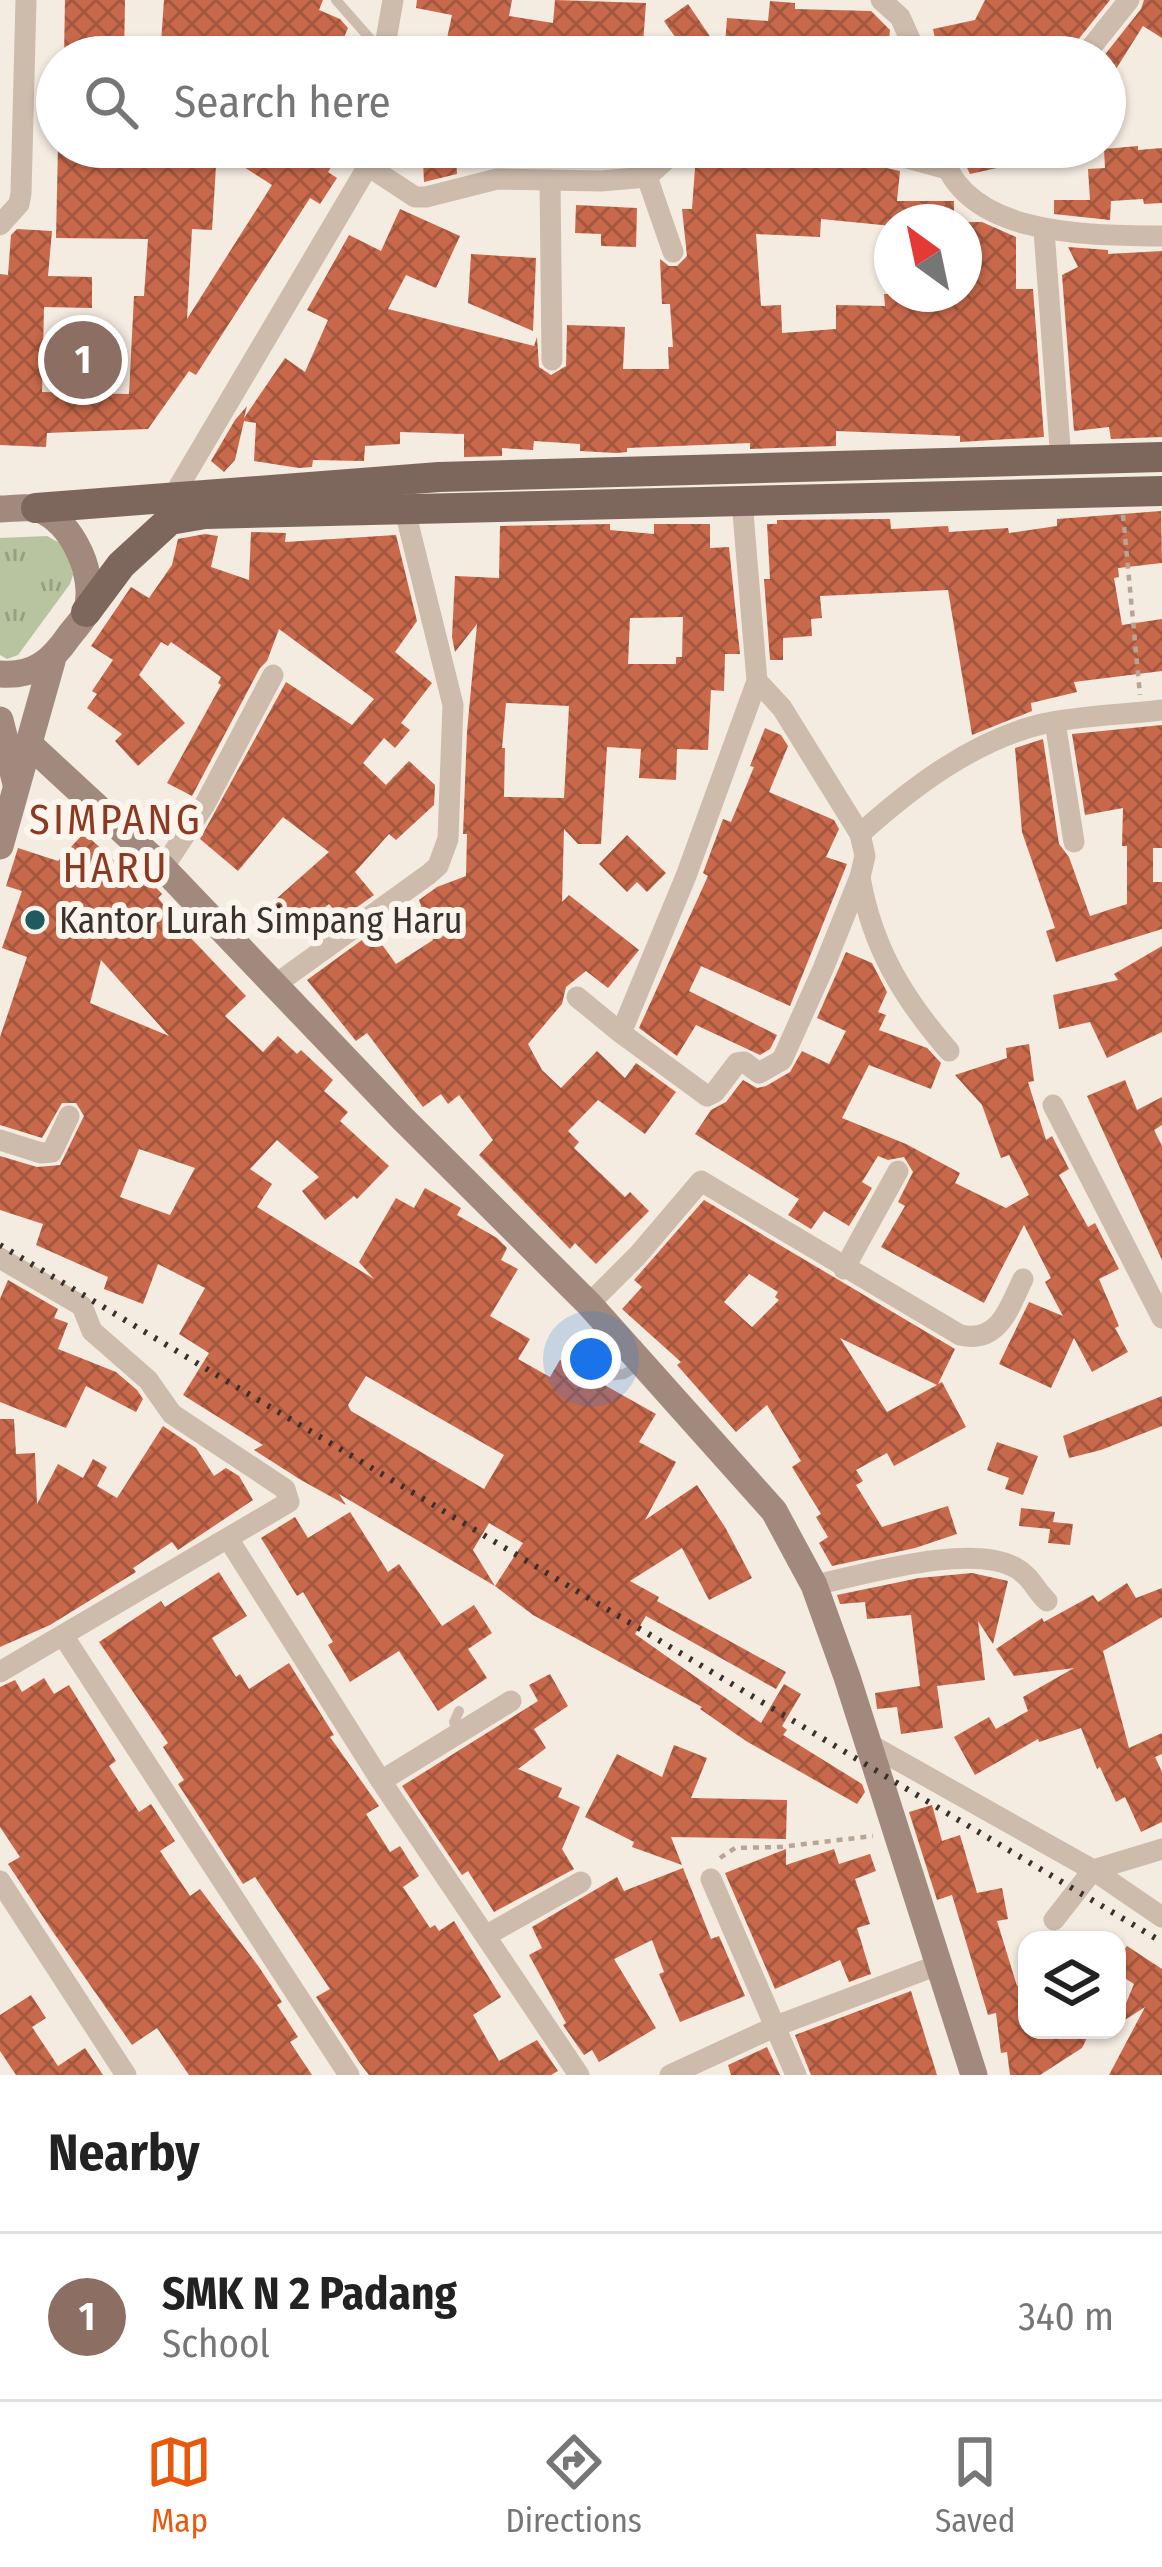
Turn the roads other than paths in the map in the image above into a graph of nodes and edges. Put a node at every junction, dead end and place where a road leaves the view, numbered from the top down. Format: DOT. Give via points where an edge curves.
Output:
graph roads {
  1 [pos="26,0"];
  2 [pos="336,0"];
  3 [pos="392,0"];
  4 [pos="881,0"];
  5 [pos="1129,0"];
  6 [pos="367,36"];
  7 [pos="386,36"];
  8 [pos="909,36"];
  9 [pos="1100,36"];
  10 [pos="363,168"];
  11 [pos="382,168"];
  12 [pos="657,168"];
  13 [pos="948,168"];
  14 [pos="647,177"];
  15 [pos="550,180"];
  16 [pos="0,225"];
  17 [pos="1045,230"];
  18 [pos="1162,236"];
  19 [pos="674,252"];
  20 [pos="552,361"];
  21 [pos="1162,457"];
  22 [pos="971,461"];
  23 [pos="1061,461"];
  24 [pos="1162,491"];
  25 [pos="971,496"];
  26 [pos="742,501"];
  27 [pos="404,507"];
  28 [pos="36,508"];
  29 [pos="0,509"];
  30 [pos="171,509"];
  31 [pos="86,612"];
  32 [pos="52,661"];
  33 [pos="0,674"];
  34 [pos="274,675"];
  35 [pos="757,681"];
  36 [pos="1152,711"];
  37 [pos="0,720"];
  38 [pos="1055,722"];
  39 [pos="31,746"];
  40 [pos="17,788"];
  41 [pos="860,833"];
  42 [pos="1074,842"];
  43 [pos="0,846"];
  44 [pos="164,868"];
  45 [pos="860,877"];
  46 [pos="276,984"];
  47 [pos="577,998"];
  48 [pos="620,1033"];
  49 [pos="950,1051"];
  50 [pos="1053,1105"];
  51 [pos="69,1116"];
  52 [pos="0,1140"];
  53 [pos="898,1171"];
  54 [pos="0,1258"];
  55 [pos="844,1268"];
  56 [pos="1023,1279"];
  57 [pos="589,1304"];
  58 [pos="1162,1318"];
  59 [pos="584,1357"];
  60 [pos="642,1363"];
  61 [pos="230,1540"];
  62 [pos="814,1585"];
  63 [pos="1047,1601"];
  64 [pos="64,1637"];
  65 [pos="0,1672"];
  66 [pos="512,1701"];
  67 [pos="459,1711"];
  68 [pos="458,1734"];
  69 [pos="869,1744"];
  70 [pos="381,1781"];
  71 [pos="1162,1849"];
  72 [pos="1093,1870"];
  73 [pos="711,1879"];
  74 [pos="0,1881"];
  75 [pos="581,1882"];
  76 [pos="1162,1917"];
  77 [pos="1054,1920"];
  78 [pos="487,1935"];
  79 [pos="938,1965"];
  80 [pos="776,2026"];
  81 [pos="126,2075"];
  82 [pos="349,2075"];
  83 [pos="579,2075"];
  84 [pos="670,2075"];
  85 [pos="796,2075"];
  86 [pos="974,2075"];
  1 -- 16 [label="street" via="21,193"];
  2 -- 6 [label="lane"];
  3 -- 7 [label="street"];
  4 -- 8 [label="street"];
  5 -- 9 [label="street"];
  10 -- 30 [label="street"];
  11 -- 15 [label="street" via="416,196 497,178"];
  12 -- 14 [label="street"];
  13 -- 17 [label="street" via="988,208"];
  14 -- 15 [label="street"];
  14 -- 19 [label="street"];
  15 -- 20 [label="street"];
  17 -- 18 [label="street"];
  17 -- 23 [label="street"];
  21 -- 23 [label="main road"];
  22 -- 23 [label="main road"];
  22 -- 25 [label="main road"];
  22 -- 30 [label="main road" via="439,477"];
  24 -- 25 [label="main road"];
  25 -- 26 [label="main road"];
  26 -- 27 [label="main road"];
  26 -- 35 [label="street"];
  27 -- 30 [label="main road"];
  27 -- 46 [label="street" via="453,705 448,839 429,874"];
  28 -- 29 [label="street"];
  28 -- 30 [label="main road"];
  28 -- 31 [label="street" via="76,544"];
  30 -- 31 [label="main road"];
  31 -- 32 [label="street"];
  32 -- 33 [label="street"];
  32 -- 39 [label="street"];
  34 -- 44 [label="street"];
  35 -- 41 [label="street"];
  35 -- 48 [label="street"];
  36 -- 38 [label="street"];
  37 -- 40 [label="street"];
  38 -- 41 [label="street" via="976,751"];
  38 -- 42 [label="street"];
  39 -- 40 [label="street"];
  39 -- 44 [label="street"];
  40 -- 43 [label="street"];
  41 -- 45 [label="street"];
  44 -- 46 [label="street"];
  45 -- 48 [label="street" via="776,1066 759,1072 737,1063 707,1096"];
  45 -- 49 [label="street" via="891,974"];
  46 -- 57 [label="street"];
  47 -- 48 [label="street"];
  50 -- 58 [label="street"];
  51 -- 52 [label="street" via="52,1152"];
  53 -- 55 [label="street"];
  54 -- 61 [label="street" via="82,1306 92,1331 148,1380 172,1414 285,1489 285,1507"];
  55 -- 56 [label="street" via="970,1337 998,1328"];
  55 -- 57 [label="street" via="701,1181"];
  57 -- 60 [label="street"];
  59 -- 60 [label="lane" via="616,1377"];
  60 -- 62 [label="street" via="774,1511"];
  61 -- 64 [label="street"];
  61 -- 70 [label="street"];
  62 -- 63 [label="street" via="953,1558 991,1560 1013,1565"];
  62 -- 69 [label="street"];
  64 -- 65 [label="street"];
  64 -- 82 [label="street"];
  66 -- 68 [label="street"];
  67 -- 68 [label="lane"];
  68 -- 70 [label="street"];
  69 -- 72 [label="street"];
  69 -- 79 [label="street"];
  70 -- 78 [label="street"];
  71 -- 72 [label="street"];
  72 -- 76 [label="street"];
  72 -- 77 [label="street"];
  73 -- 80 [label="street"];
  74 -- 81 [label="street"];
  75 -- 78 [label="street"];
  78 -- 83 [label="street"];
  79 -- 80 [label="street"];
  79 -- 86 [label="street"];
  80 -- 84 [label="street"];
  80 -- 85 [label="street"];
}
